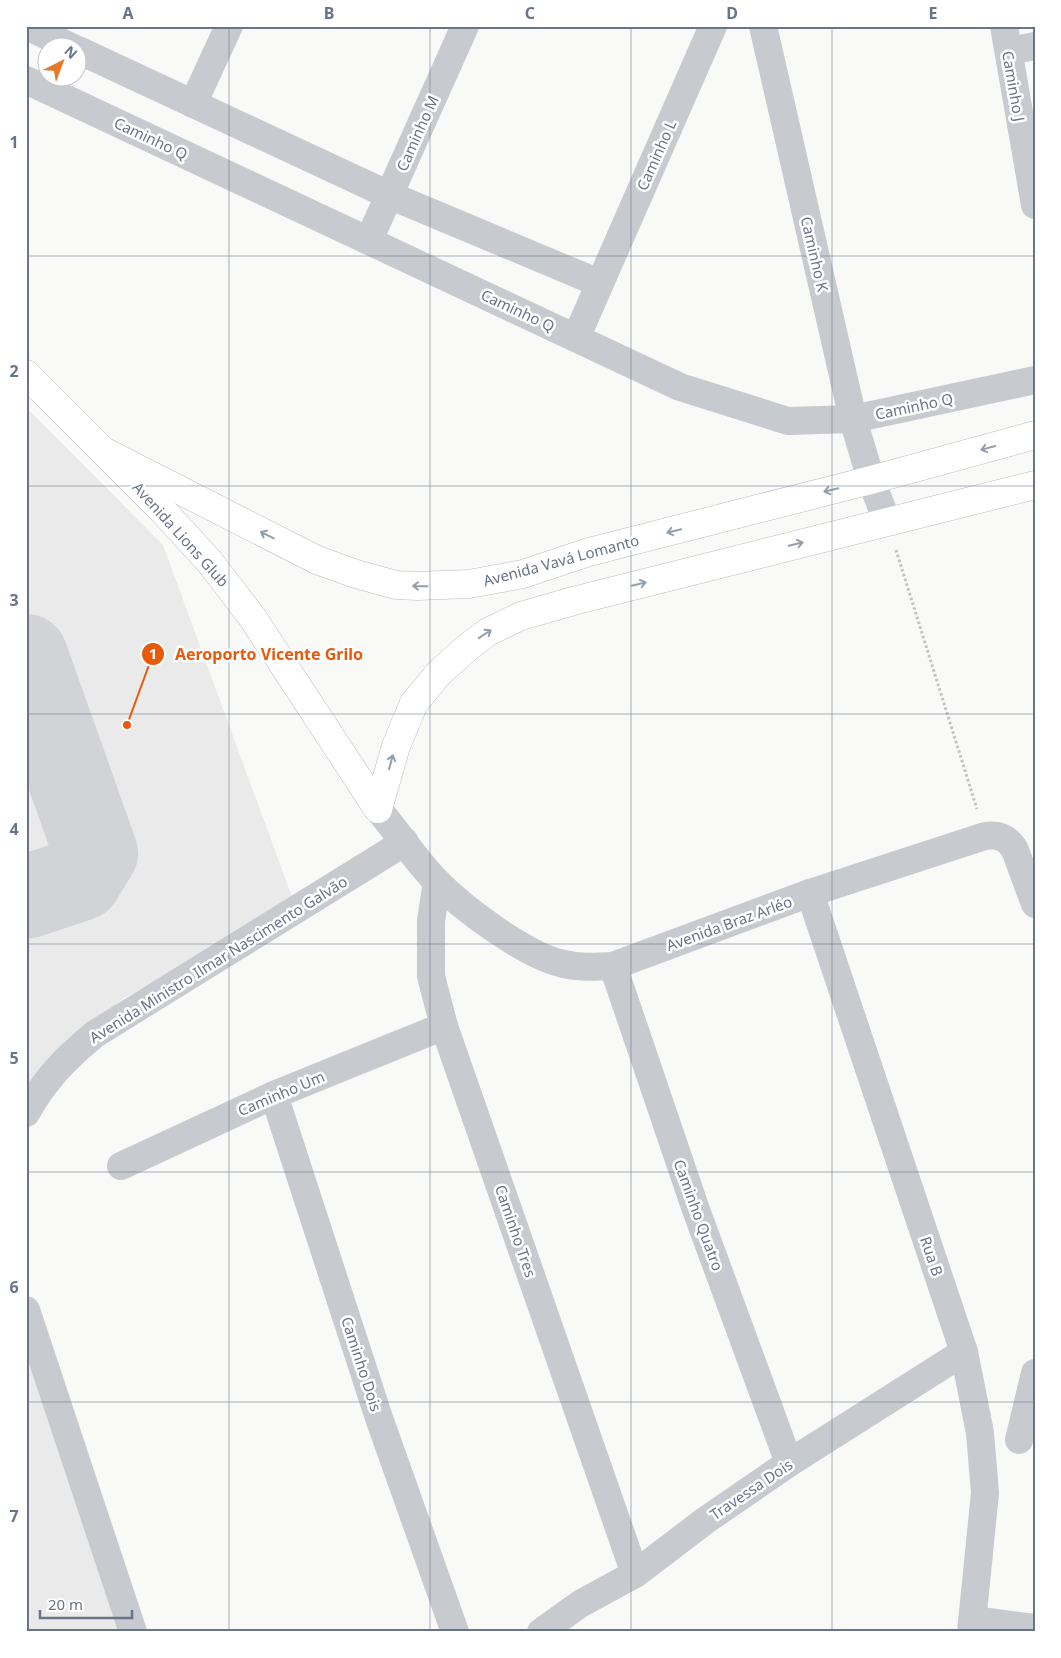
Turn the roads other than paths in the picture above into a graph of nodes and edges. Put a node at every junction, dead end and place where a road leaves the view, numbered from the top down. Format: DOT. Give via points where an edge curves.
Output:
graph roads {
  1 [pos="27,26"];
  2 [pos="229,26"];
  3 [pos="465,26"];
  4 [pos="713,26"];
  5 [pos="763,26"];
  6 [pos="52,38"];
  7 [pos="1016,41"];
  8 [pos="88,55"];
  9 [pos="26,80"];
  10 [pos="192,104"];
  11 [pos="389,196"];
  12 [pos="1035,205"];
  13 [pos="368,240"];
  14 [pos="599,283"];
  15 [pos="576,338"];
  16 [pos="26,374"];
  17 [pos="1035,380"];
  18 [pos="853,419"];
  19 [pos="1035,435"];
  20 [pos="105,452"];
  21 [pos="871,480"];
  22 [pos="1035,486"];
  23 [pos="887,521"];
  24 [pos="378,809"];
  25 [pos="405,842"];
  26 [pos="437,882"];
  27 [pos="810,893"];
  28 [pos="1035,904"];
  29 [pos="613,966"];
  30 [pos="444,1026"];
  31 [pos="274,1094"];
  32 [pos="26,1113"];
  33 [pos="121,1166"];
  34 [pos="26,1310"];
  35 [pos="964,1352"];
  36 [pos="1035,1373"];
  37 [pos="980,1433"];
  38 [pos="1027,1440"];
  39 [pos="789,1462"];
  40 [pos="635,1574"];
  41 [pos="972,1626"];
  42 [pos="1035,1628"];
  43 [pos="132,1632"];
  44 [pos="455,1632"];
  45 [pos="542,1632"];
  1 -- 6 [label="street"];
  2 -- 10 [label="street"];
  3 -- 11 [label="street, Caminho M"];
  4 -- 14 [label="street, Caminho L"];
  5 -- 18 [label="street, Caminho K"];
  7 -- 12 [label="street, Caminho J"];
  8 -- 10 [label="street"];
  9 -- 13 [label="street, Caminho Q"];
  10 -- 11 [label="street"];
  11 -- 13 [label="street, Caminho M"];
  11 -- 14 [label="street"];
  13 -- 15 [label="street, Caminho Q"];
  14 -- 15 [label="street, Caminho L"];
  15 -- 18 [label="street, Caminho Q" via="680,387 788,421"];
  16 -- 20 [label="street, Avenida Lions Glub"];
  17 -- 18 [label="street, Caminho Q"];
  18 -- 21 [label="street, Caminho K"];
  19 -- 21 [label="street, Avenida Vavá Lomanto, one-way"];
  21 -- 20 [label="street, Avenida Vavá Lomanto, one-way" via="589,552 523,574 469,584 417,586 396,585 317,560"];
  20 -- 24 [label="street, Avenida Lions Glub" via="214,568 252,617"];
  21 -- 23 [label="street, Caminho K"];
  22 -- 23 [label="street"];
  24 -- 23 [label="street, one-way" via="396,746 414,703 439,673 488,632 521,616 577,600"];
  24 -- 25 [label="street, Avenida Lions Glub"];
  25 -- 26 [label="street, Avenida Lions Glub"];
  25 -- 32 [label="street, Avenida Ministro Ilmar Nascimento Galvão" via="95,1034 66,1058 39,1090"];
  26 -- 29 [label="street, Avenida Braz Arléo" via="482,920 529,950 558,963 583,968"];
  26 -- 30 [label="street, Caminho Tres" via="431,921 431,976"];
  27 -- 28 [label="street, Avenida Braz Arléo" via="995,835 1011,842"];
  27 -- 29 [label="street, Avenida Braz Arléo"];
  27 -- 35 [label="street, Rua B"];
  29 -- 39 [label="street, Caminho Quatro" via="695,1207"];
  30 -- 31 [label="street, Caminho Um"];
  30 -- 40 [label="street, Caminho Tres"];
  31 -- 33 [label="street, Caminho Um"];
  31 -- 44 [label="street, Caminho Dois" via="379,1418"];
  34 -- 43 [label="street"];
  35 -- 37 [label="street, Rua B"];
  35 -- 39 [label="street, Travessa Dois"];
  36 -- 38 [label="street"];
  37 -- 38 [label="street"];
  37 -- 41 [label="street, Rua B" via="985,1493"];
  39 -- 40 [label="street, Travessa Dois"];
  40 -- 45 [label="street, Travessa Dois" via="580,1604"];
  41 -- 42 [label="street"];
}
